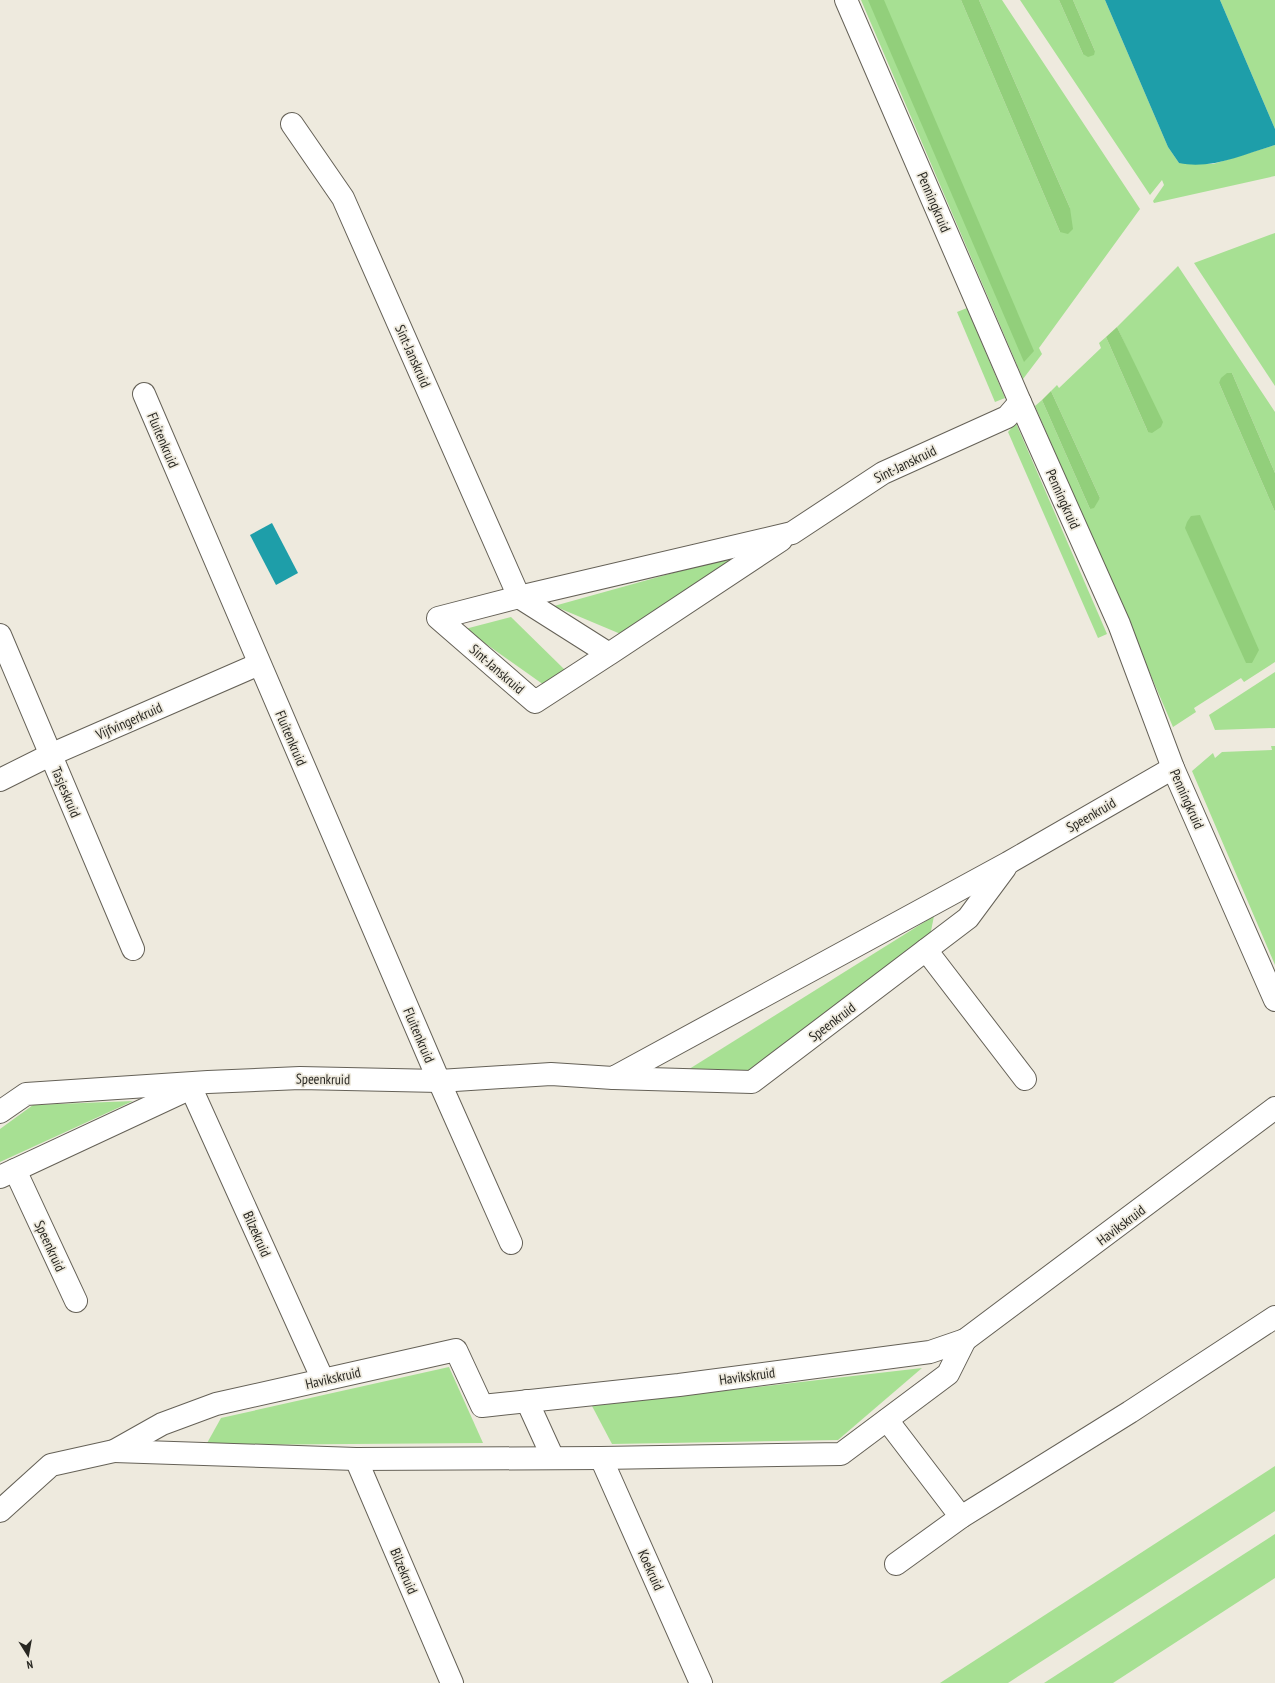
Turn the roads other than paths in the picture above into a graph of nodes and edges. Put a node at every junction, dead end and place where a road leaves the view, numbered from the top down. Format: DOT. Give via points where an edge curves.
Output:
graph roads {
  1 [pos="846,0"];
  2 [pos="292,124"];
  3 [pos="144,394"];
  4 [pos="1020,402"];
  5 [pos="792,533"];
  6 [pos="519,597"];
  7 [pos="0,635"];
  8 [pos="609,654"];
  9 [pos="258,664"];
  10 [pos="50,755"];
  11 [pos="1173,768"];
  12 [pos="0,780"];
  13 [pos="1008,863"];
  14 [pos="133,949"];
  15 [pos="926,950"];
  16 [pos="1275,1000"];
  17 [pos="612,1078"];
  18 [pos="1025,1079"];
  19 [pos="439,1080"];
  20 [pos="200,1085"];
  21 [pos="1275,1108"];
  22 [pos="0,1112"];
  23 [pos="7,1173"];
  24 [pos="511,1242"];
  25 [pos="76,1301"];
  26 [pos="1275,1317"];
  27 [pos="965,1340"];
  28 [pos="324,1380"];
  29 [pos="527,1401"];
  30 [pos="887,1420"];
  31 [pos="114,1452"];
  32 [pos="553,1458"];
  33 [pos="601,1458"];
  34 [pos="356,1459"];
  35 [pos="0,1511"];
  36 [pos="961,1517"];
  37 [pos="896,1564"];
  38 [pos="452,1683"];
  39 [pos="700,1683"];
  1 -- 4 [label="street, Penningkruid"];
  2 -- 6 [label="street, Sint-Janskruid" via="343,198"];
  3 -- 9 [label="street, Fluitenkruid"];
  4 -- 5 [label="street, Sint-Janskruid" via="1007,417 883,473"];
  4 -- 11 [label="street, Penningkruid" via="1119,624"];
  5 -- 6 [label="street, Sint-Janskruid"];
  5 -- 8 [label="street, Sint-Janskruid"];
  6 -- 8 [label="street"];
  6 -- 8 [label="street, Sint-Janskruid" via="438,618 535,702"];
  7 -- 10 [label="street, Tasjeskruid"];
  9 -- 10 [label="street, Vijfvingerkruid"];
  9 -- 19 [label="street, Fluitenkruid"];
  10 -- 12 [label="street, Vijfvingerkruid"];
  10 -- 14 [label="street, Tasjeskruid"];
  11 -- 13 [label="street, Speenkruid"];
  11 -- 16 [label="street, Penningkruid"];
  13 -- 15 [label="street, Speenkruid" via="968,918"];
  13 -- 17 [label="street, Speenkruid"];
  15 -- 17 [label="street, Speenkruid" via="752,1082"];
  15 -- 18 [label="street"];
  17 -- 19 [label="street, Speenkruid" via="551,1074"];
  19 -- 20 [label="street, Speenkruid" via="300,1078"];
  19 -- 24 [label="street"];
  20 -- 22 [label="street, Speenkruid" via="26,1094"];
  20 -- 23 [label="street, Speenkruid"];
  20 -- 28 [label="street, Bilzekruid"];
  21 -- 27 [label="street, Havikskruid"];
  23 -- 25 [label="street, Speenkruid"];
  26 -- 36 [label="street"];
  27 -- 29 [label="street, Havikskruid" via="922,1353 679,1385"];
  27 -- 30 [label="street, Havikskruid" via="948,1374"];
  28 -- 29 [label="street, Havikskruid" via="456,1350 482,1406"];
  28 -- 31 [label="street, Havikskruid" via="216,1404 162,1424"];
  29 -- 32 [label="street"];
  30 -- 33 [label="street, Havikskruid" via="841,1454"];
  30 -- 36 [label="street"];
  31 -- 34 [label="street, Havikskruid"];
  31 -- 35 [label="street, Havikskruid" via="51,1465"];
  32 -- 33 [label="street, Havikskruid"];
  32 -- 34 [label="street, Havikskruid"];
  33 -- 39 [label="street, Koekruid"];
  34 -- 38 [label="street, Bilzekruid"];
  36 -- 37 [label="street"];
}
